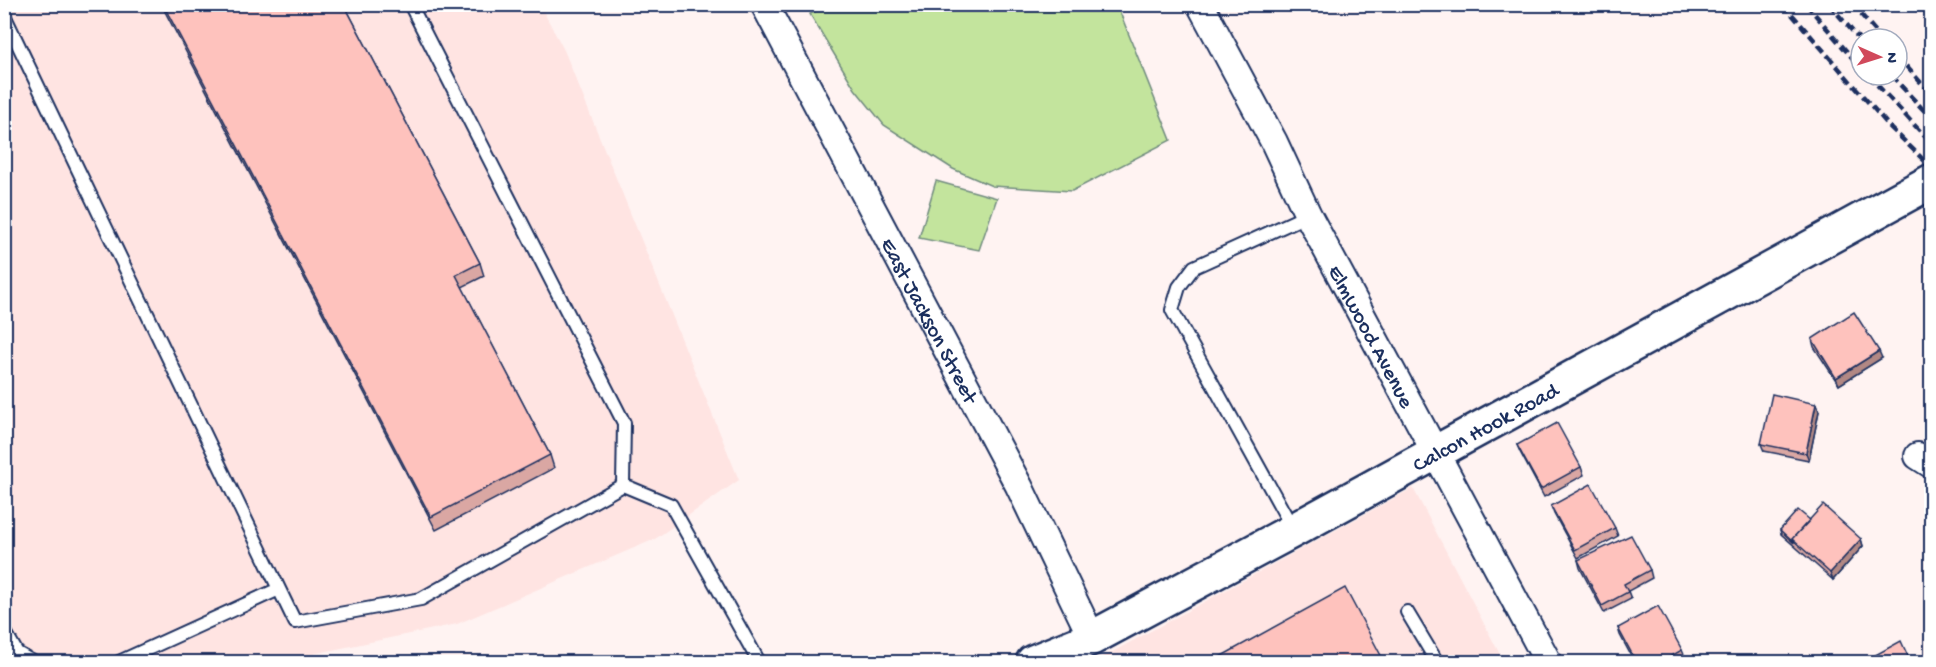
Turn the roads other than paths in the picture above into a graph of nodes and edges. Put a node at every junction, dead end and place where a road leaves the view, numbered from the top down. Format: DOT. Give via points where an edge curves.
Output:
graph roads {
  1 [pos="410,4"];
  2 [pos="764,4"];
  3 [pos="1200,4"];
  4 [pos="4,15"];
  5 [pos="1932,181"];
  6 [pos="1308,215"];
  7 [pos="1437,452"];
  8 [pos="623,485"];
  9 [pos="1294,530"];
  10 [pos="279,589"];
  11 [pos="1407,612"];
  12 [pos="4,630"];
  13 [pos="1092,638"];
  14 [pos="33,663"];
  15 [pos="119,663"];
  16 [pos="759,663"];
  17 [pos="1033,663"];
  18 [pos="1437,663"];
  19 [pos="1548,663"];
  1 -- 8 [label="lane" via="624,423"];
  2 -- 13 [label="street, East Jackson Street" via="1019,486"];
  3 -- 6 [label="street, Elmwood Avenue"];
  4 -- 10 [label="lane"];
  5 -- 7 [label="street, Calcon Hook Road"];
  6 -- 7 [label="street, Elmwood Avenue"];
  6 -- 9 [label="lane" via="1194,267 1179,287 1172,310"];
  7 -- 9 [label="street, Calcon Hook Road"];
  7 -- 19 [label="street, Elmwood Avenue"];
  8 -- 10 [label="lane" via="422,599 295,622"];
  8 -- 16 [label="lane" via="671,505"];
  9 -- 13 [label="street, Calcon Hook Road"];
  10 -- 15 [label="lane"];
  11 -- 18 [label="lane"];
  12 -- 14 [label="lane" via="17,652"];
  13 -- 17 [label="street, Calcon Hook Road"];
}
